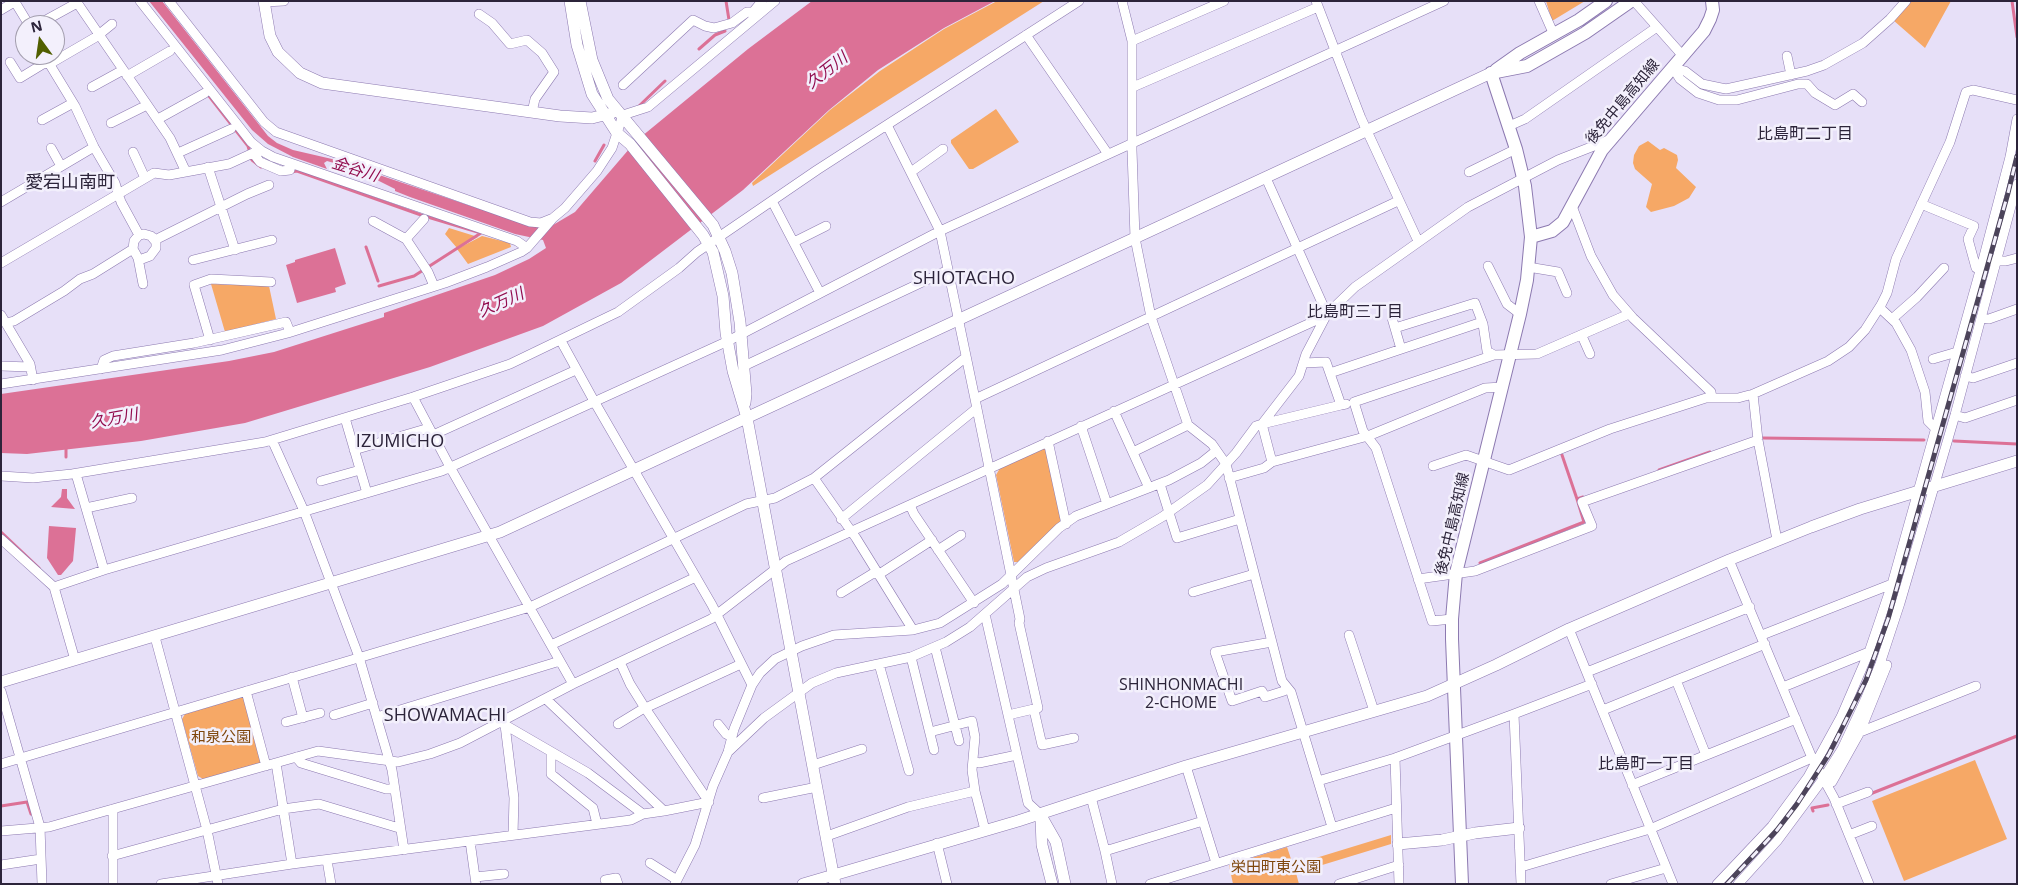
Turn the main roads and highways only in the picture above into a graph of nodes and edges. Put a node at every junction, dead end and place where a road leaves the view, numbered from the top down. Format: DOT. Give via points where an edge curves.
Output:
graph roads {
  1 [pos="1606,1"];
  2 [pos="1632,1"];
  3 [pos="1712,1"];
  4 [pos="1491,73"];
  5 [pos="1531,237"];
  6 [pos="1462,884"];
  1 -- 4 [label="main road"];
  2 -- 4 [label="main road" via="1527,66"];
  3 -- 5 [label="main road, 後免中島高知線" via="1713,10 1704,31 1602,150 1563,222 1554,230"];
  4 -- 5 [label="main road, 後免中島高知線" via="1516,149"];
  5 -- 6 [label="main road, 後免中島高知線" via="1528,280 1456,573 1452,619"];
}
